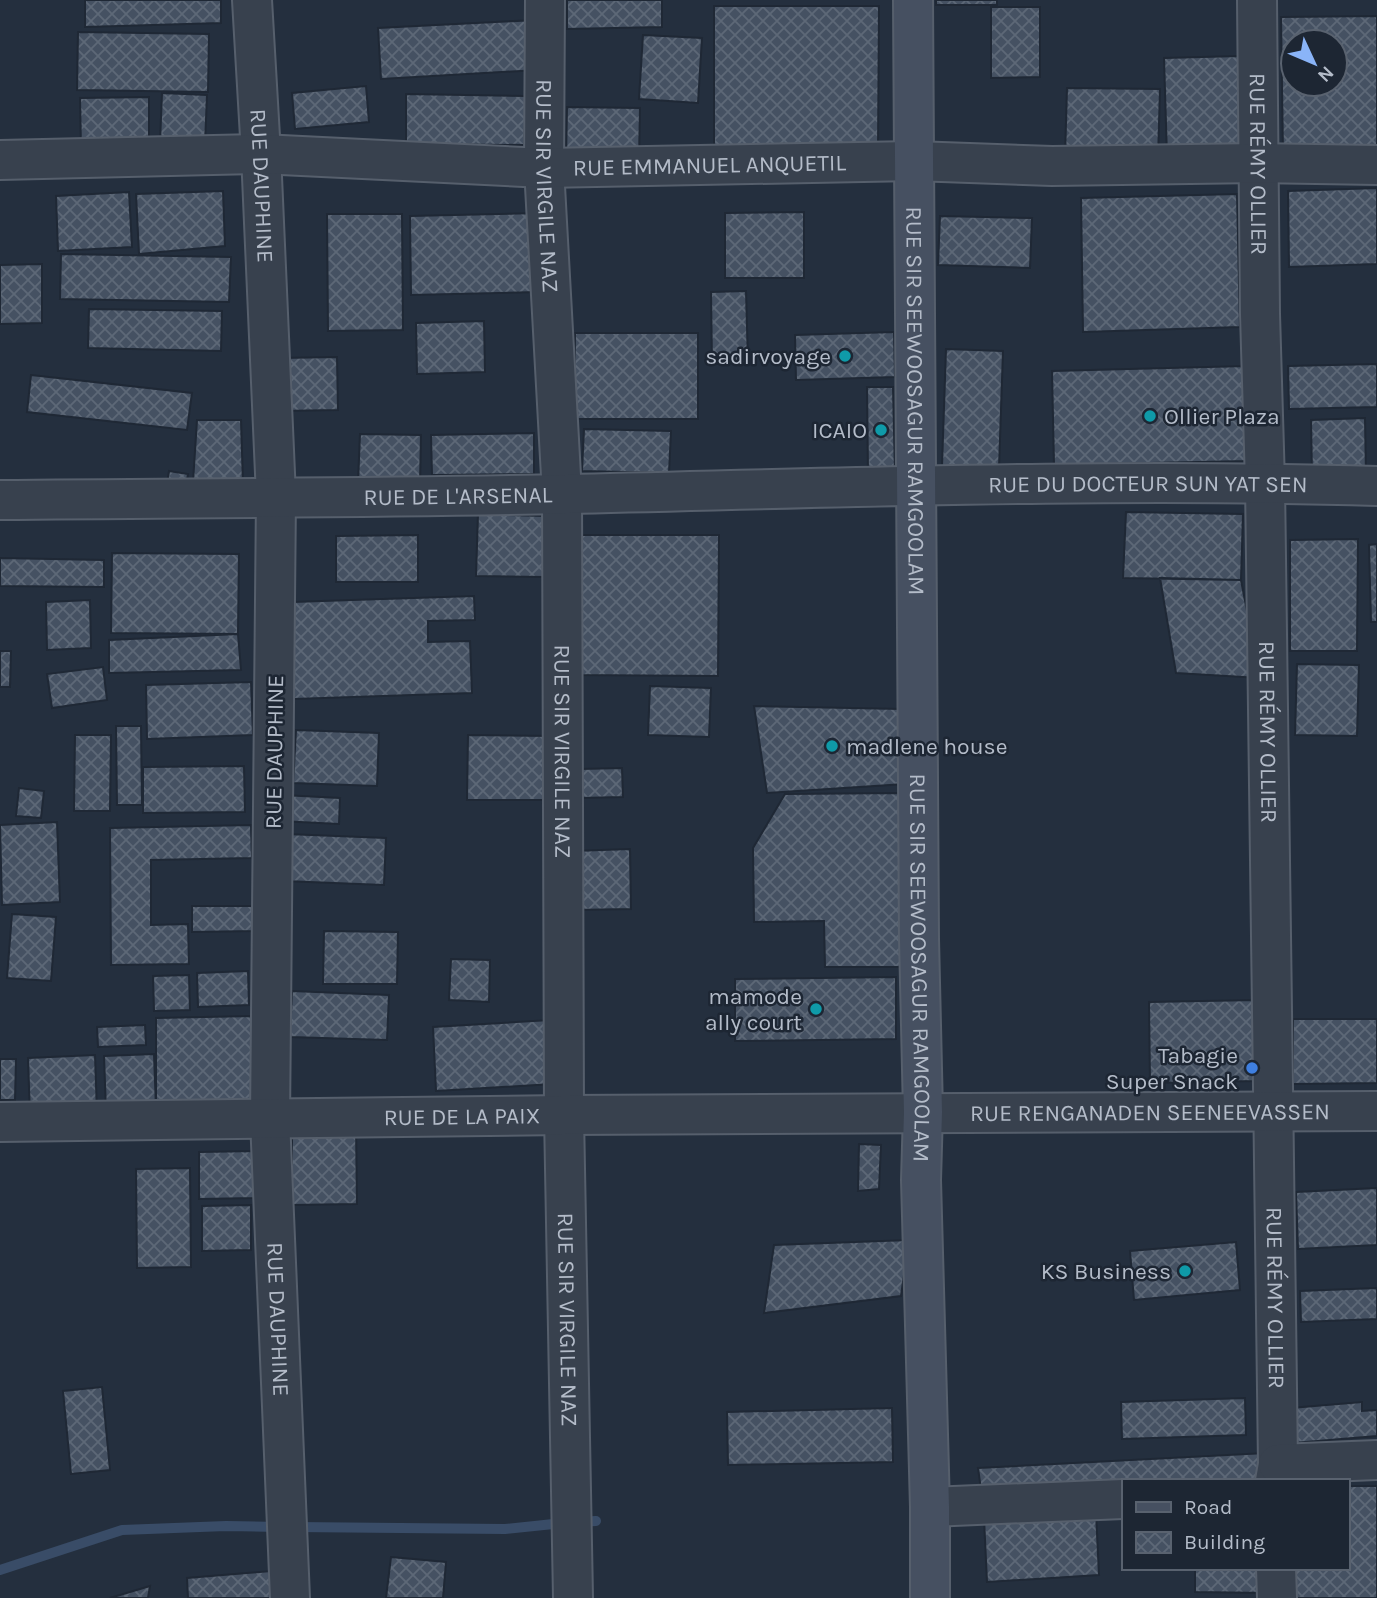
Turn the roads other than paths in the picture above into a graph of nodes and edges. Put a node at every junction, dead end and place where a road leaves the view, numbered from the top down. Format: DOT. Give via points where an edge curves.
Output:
graph roads {
  1 [pos="251,0"];
  2 [pos="545,0"];
  3 [pos="913,0"];
  4 [pos="1257,0"];
  5 [pos="261,154"];
  6 [pos="0,160"];
  7 [pos="914,161"];
  8 [pos="1259,163"];
  9 [pos="1377,165"];
  10 [pos="544,169"];
  11 [pos="1265,483"];
  12 [pos="917,486"];
  13 [pos="1377,486"];
  14 [pos="562,494"];
  15 [pos="276,496"];
  16 [pos="0,500"];
  17 [pos="1273,1111"];
  18 [pos="1377,1111"];
  19 [pos="923,1112"];
  20 [pos="564,1115"];
  21 [pos="270,1119"];
  22 [pos="0,1122"];
  23 [pos="1377,1460"];
  24 [pos="1277,1472"];
  25 [pos="1122,1499"];
  26 [pos="930,1507"];
  27 [pos="1276,1570"];
  28 [pos="290,1598"];
  29 [pos="573,1598"];
  30 [pos="930,1598"];
  31 [pos="1277,1598"];
  1 -- 5 [label="street, RUE DAUPHINE"];
  2 -- 10 [label="street, RUE SIR VIRGILE NAZ"];
  3 -- 7 [label="main road, RUE SIR SEEWOOSAGUR RAMGOOLAM"];
  4 -- 8 [label="street, RUE RÉMY OLLIER"];
  5 -- 6 [label="street, RUE EMMANUEL ANQUETIL"];
  5 -- 10 [label="street, RUE EMMANUEL ANQUETIL"];
  5 -- 15 [label="street, RUE DAUPHINE"];
  7 -- 8 [label="street, RUE EMMANUEL ANQUETIL" via="1052,166"];
  7 -- 10 [label="street, RUE EMMANUEL ANQUETIL"];
  7 -- 12 [label="main road, RUE SIR SEEWOOSAGUR RAMGOOLAM"];
  8 -- 9 [label="street, RUE EMMANUEL ANQUETIL"];
  8 -- 11 [label="street, RUE RÉMY OLLIER"];
  10 -- 14 [label="street, RUE SIR VIRGILE NAZ"];
  11 -- 12 [label="street, RUE DU DOCTEUR SUN YAT SEN"];
  11 -- 13 [label="street, RUE DU DOCTEUR SUN YAT SEN"];
  11 -- 17 [label="street, RUE RÉMY OLLIER"];
  12 -- 14 [label="street, RUE DE L'ARSENAL"];
  12 -- 19 [label="main road, RUE SIR SEEWOOSAGUR RAMGOOLAM"];
  14 -- 15 [label="street, RUE DE L'ARSENAL"];
  14 -- 20 [label="street, RUE SIR VIRGILE NAZ"];
  15 -- 16 [label="street, RUE DE L'ARSENAL"];
  15 -- 21 [label="street, RUE DAUPHINE"];
  17 -- 18 [label="street, RUE RENGANADEN SEENEEVASSEN"];
  17 -- 19 [label="street, RUE RENGANADEN SEENEEVASSEN"];
  17 -- 24 [label="street, RUE RÉMY OLLIER"];
  19 -- 20 [label="street, RUE DE LA PAIX"];
  19 -- 26 [label="main road, RUE SIR SEEWOOSAGUR RAMGOOLAM" via="920,1180"];
  20 -- 21 [label="street, RUE DE LA PAIX"];
  20 -- 29 [label="street, RUE SIR VIRGILE NAZ"];
  21 -- 22 [label="street, RUE DE LA PAIX"];
  21 -- 28 [label="street, RUE DAUPHINE"];
  23 -- 24 [label="street"];
  25 -- 26 [label="street"];
  26 -- 30 [label="main road, RUE SIR SEEWOOSAGUR RAMGOOLAM"];
  27 -- 31 [label="street"];
}
